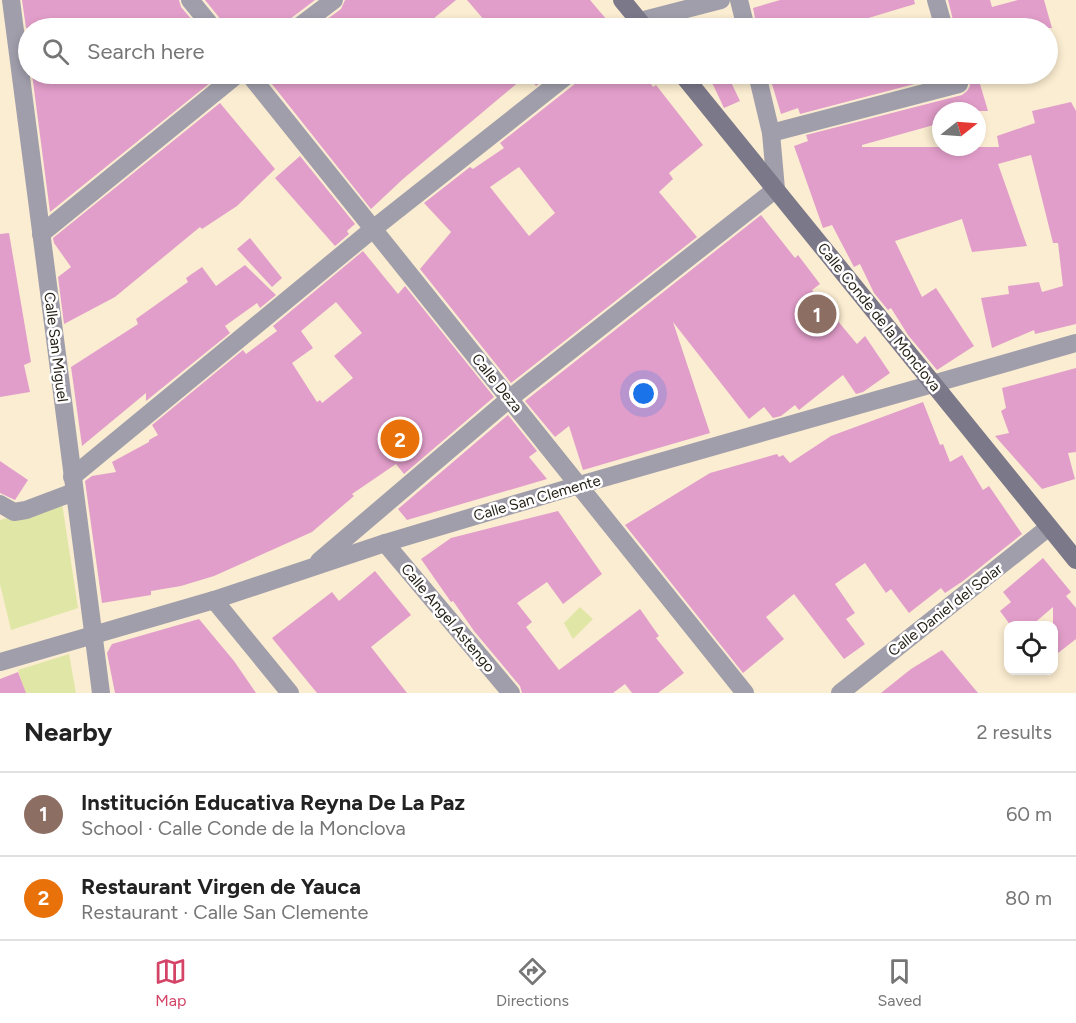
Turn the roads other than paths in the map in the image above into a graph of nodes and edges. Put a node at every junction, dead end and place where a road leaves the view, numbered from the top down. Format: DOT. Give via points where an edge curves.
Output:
graph roads {
  1 [pos="11,0"];
  2 [pos="190,0"];
  3 [pos="334,0"];
  4 [pos="622,0"];
  5 [pos="721,0"];
  6 [pos="739,0"];
  7 [pos="936,0"];
  8 [pos="205,18"];
  9 [pos="310,18"];
  10 [pos="633,18"];
  11 [pos="664,18"];
  12 [pos="744,18"];
  13 [pos="941,18"];
  14 [pos="18,55"];
  15 [pos="22,84"];
  16 [pos="226,84"];
  17 [pos="257,84"];
  18 [pos="556,84"];
  19 [pos="690,84"];
  20 [pos="759,84"];
  21 [pos="959,84"];
  22 [pos="771,133"];
  23 [pos="776,189"];
  24 [pos="373,229"];
  25 [pos="41,234"];
  26 [pos="1076,343"];
  27 [pos="933,384"];
  28 [pos="509,399"];
  29 [pos="73,484"];
  30 [pos="579,485"];
  31 [pos="0,504"];
  32 [pos="1049,527"];
  33 [pos="385,543"];
  34 [pos="1076,560"];
  35 [pos="311,567"];
  36 [pos="214,600"];
  37 [pos="94,635"];
  38 [pos="0,662"];
  39 [pos="101,693"];
  40 [pos="290,693"];
  41 [pos="511,693"];
  42 [pos="745,693"];
  43 [pos="840,693"];
  1 -- 14 [label="street, Calle San Miguel"];
  2 -- 8 [label="street"];
  3 -- 9 [label="street"];
  4 -- 10 [label="street"];
  5 -- 11 [label="street"];
  6 -- 12 [label="street"];
  7 -- 13 [label="street"];
  15 -- 25 [label="street, Calle San Miguel"];
  16 -- 25 [label="street"];
  17 -- 24 [label="street, Calle Deza"];
  18 -- 24 [label="street"];
  19 -- 23 [label="street, Calle Conde de la Monclova"];
  20 -- 22 [label="street"];
  21 -- 22 [label="street"];
  22 -- 23 [label="street"];
  23 -- 27 [label="street, Calle Conde de la Monclova"];
  23 -- 28 [label="street"];
  24 -- 28 [label="street, Calle Deza"];
  24 -- 29 [label="street"];
  25 -- 29 [label="street, Calle San Miguel"];
  26 -- 27 [label="street, Calle San Clemente"];
  27 -- 30 [label="street, Calle San Clemente"];
  27 -- 32 [label="street, Calle Conde de la Monclova"];
  28 -- 30 [label="street, Calle Deza"];
  28 -- 35 [label="street"];
  29 -- 31 [label="street" via="20,511"];
  29 -- 37 [label="street, Calle San Miguel"];
  30 -- 33 [label="street, Calle San Clemente"];
  30 -- 42 [label="street, Calle Deza"];
  32 -- 34 [label="street, Calle Conde de la Monclova"];
  32 -- 43 [label="street, Calle Daniel del Solar"];
  33 -- 35 [label="street, Calle San Clemente"];
  33 -- 41 [label="street, Calle Angel Astengo"];
  35 -- 36 [label="street, Calle San Clemente"];
  36 -- 37 [label="street, Calle San Clemente"];
  36 -- 40 [label="street"];
  37 -- 38 [label="street, Calle San Clemente"];
  37 -- 39 [label="street, Calle San Miguel"];
}
